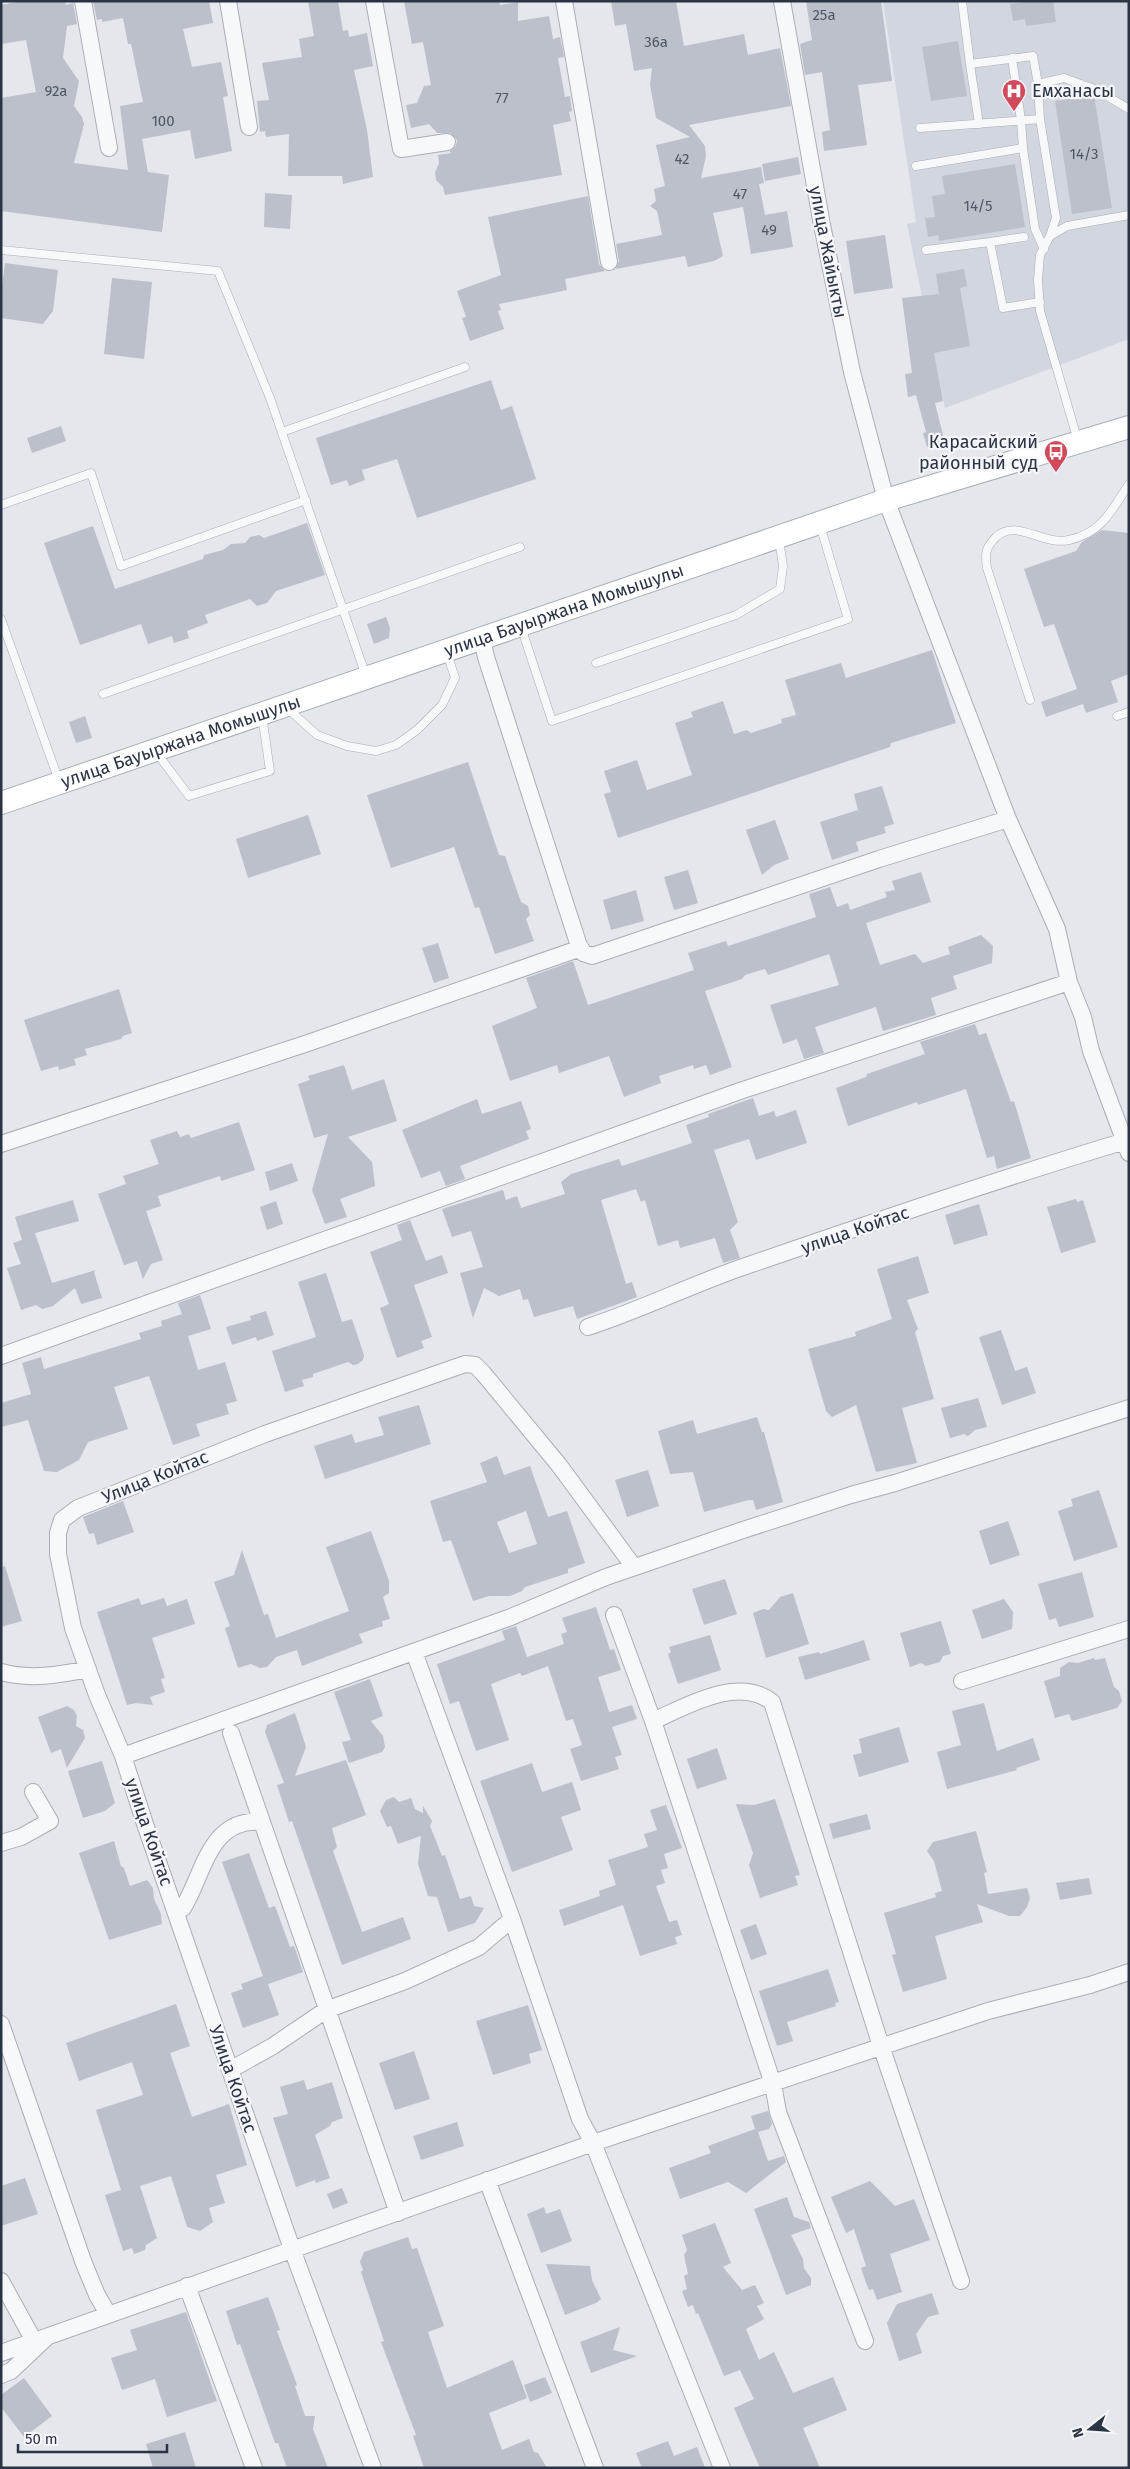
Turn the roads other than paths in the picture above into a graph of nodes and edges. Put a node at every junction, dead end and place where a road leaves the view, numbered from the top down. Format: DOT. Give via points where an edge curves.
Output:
graph roads {
  1 [pos="83,1"];
  2 [pos="228,1"];
  3 [pos="374,1"];
  4 [pos="564,1"];
  5 [pos="782,1"];
  6 [pos="962,1"];
  7 [pos="1012,58"];
  8 [pos="970,64"];
  9 [pos="1038,84"];
  10 [pos="1129,109"];
  11 [pos="1040,119"];
  12 [pos="1021,120"];
  13 [pos="979,124"];
  14 [pos="249,127"];
  15 [pos="920,128"];
  16 [pos="448,142"];
  17 [pos="109,148"];
  18 [pos="1022,148"];
  19 [pos="916,166"];
  20 [pos="1129,215"];
  21 [pos="1050,236"];
  22 [pos="1024,237"];
  23 [pos="990,242"];
  24 [pos="1044,248"];
  25 [pos="1,250"];
  26 [pos="926,250"];
  27 [pos="609,262"];
  28 [pos="1040,302"];
  29 [pos="464,367"];
  30 [pos="1129,427"];
  31 [pos="282,432"];
  32 [pos="1078,442"];
  33 [pos="1129,484"];
  34 [pos="306,500"];
  35 [pos="886,500"];
  36 [pos="1,505"];
  37 [pos="819,523"];
  38 [pos="778,537"];
  39 [pos="520,547"];
  40 [pos="344,610"];
  41 [pos="1,619"];
  42 [pos="520,625"];
  43 [pos="482,638"];
  44 [pos="447,651"];
  45 [pos="596,663"];
  46 [pos="367,678"];
  47 [pos="103,694"];
  48 [pos="1030,700"];
  49 [pos="285,706"];
  50 [pos="1129,712"];
  51 [pos="262,714"];
  52 [pos="1117,716"];
  53 [pos="155,750"];
  54 [pos="60,783"];
  55 [pos="1,803"];
  56 [pos="1008,819"];
  57 [pos="581,948"];
  58 [pos="1070,982"];
  59 [pos="1,1144"];
  60 [pos="1127,1147"];
  61 [pos="588,1327"];
  62 [pos="1,1356"];
  63 [pos="1129,1408"];
  64 [pos="634,1568"];
  65 [pos="614,1615"];
  66 [pos="1129,1629"];
  67 [pos="414,1652"];
  68 [pos="88,1669"];
  69 [pos="1,1672"];
  70 [pos="962,1682"];
  71 [pos="653,1721"];
  72 [pos="231,1733"];
  73 [pos="123,1756"];
  74 [pos="33,1792"];
  75 [pos="262,1822"];
  76 [pos="1,1844"];
  77 [pos="175,1910"];
  78 [pos="512,1919"];
  79 [pos="1129,1972"];
  80 [pos="326,2010"];
  81 [pos="1,2024"];
  82 [pos="881,2046"];
  83 [pos="230,2070"];
  84 [pos="773,2084"];
  85 [pos="593,2143"];
  86 [pos="487,2180"];
  87 [pos="398,2213"];
  88 [pos="292,2249"];
  89 [pos="1,2281"];
  90 [pos="961,2281"];
  91 [pos="187,2286"];
  92 [pos="108,2314"];
  93 [pos="50,2335"];
  94 [pos="34,2341"];
  95 [pos="865,2341"];
  96 [pos="1,2353"];
  97 [pos="1,2375"];
  98 [pos="254,2468"];
  99 [pos="373,2468"];
  100 [pos="595,2468"];
  101 [pos="722,2468"];
  1 -- 17 [label="street"];
  2 -- 14 [label="street"];
  3 -- 16 [label="street" via="400,149"];
  4 -- 27 [label="street"];
  5 -- 35 [label="street, улица Жайыкты" via="850,363"];
  6 -- 8 [label="lane"];
  7 -- 8 [label="lane"];
  7 -- 9 [label="lane" via="1033,56"];
  7 -- 12 [label="lane"];
  8 -- 13 [label="lane"];
  9 -- 10 [label="lane" via="1064,78 1097,90"];
  9 -- 11 [label="lane"];
  11 -- 12 [label="lane"];
  11 -- 21 [label="lane" via="1056,218"];
  12 -- 13 [label="lane"];
  12 -- 18 [label="lane"];
  13 -- 15 [label="lane"];
  18 -- 19 [label="lane"];
  18 -- 24 [label="lane" via="1035,229"];
  20 -- 21 [label="lane" via="1067,226"];
  21 -- 24 [label="lane"];
  22 -- 23 [label="lane"];
  23 -- 26 [label="lane"];
  23 -- 28 [label="lane" via="1003,308"];
  24 -- 28 [label="lane" via="1040,255"];
  25 -- 31 [label="lane" via="218,271"];
  28 -- 32 [label="lane"];
  29 -- 31 [label="lane"];
  30 -- 32 [label="street, улица Бауыржана Момышулы"];
  31 -- 34 [label="lane"];
  32 -- 35 [label="street, улица Бауыржана Момышулы"];
  33 -- 48 [label="lane" via="1104,523 1081,536 1054,542 1016,529 1004,530 985,553"];
  34 -- 36 [label="lane" via="121,566 91,473"];
  34 -- 40 [label="lane"];
  35 -- 37 [label="street, улица Бауыржана Момышулы"];
  35 -- 56 [label="street, улица Жайыкты"];
  37 -- 38 [label="street, улица Бауыржана Момышулы"];
  37 -- 42 [label="lane" via="848,619 747,655 552,721"];
  38 -- 42 [label="street, улица Бауыржана Момышулы"];
  38 -- 45 [label="lane" via="783,566 780,589 736,615"];
  39 -- 40 [label="lane"];
  40 -- 46 [label="lane"];
  40 -- 47 [label="lane"];
  41 -- 54 [label="lane"];
  42 -- 43 [label="street, улица Бауыржана Момышулы"];
  43 -- 44 [label="street, улица Бауыржана Момышулы"];
  43 -- 57 [label="street"];
  44 -- 46 [label="street, улица Бауыржана Момышулы"];
  44 -- 49 [label="lane" via="455,678 442,705 396,745 376,751 347,746 317,735"];
  46 -- 49 [label="street, улица Бауыржана Момышулы"];
  49 -- 51 [label="street, улица Бауыржана Момышулы"];
  50 -- 52 [label="lane"];
  51 -- 53 [label="street, улица Бауыржана Момышулы"];
  51 -- 53 [label="lane" via="270,771 189,796"];
  53 -- 54 [label="street, улица Бауыржана Момышулы"];
  54 -- 55 [label="street, улица Бауыржана Момышулы"];
  56 -- 57 [label="street" via="592,956 583,953"];
  56 -- 58 [label="street, улица Жайыкты" via="1057,929"];
  57 -- 59 [label="street" via="308,1043"];
  58 -- 60 [label="street, улица Жайыкты" via="1091,1051"];
  58 -- 62 [label="street" via="740,1091"];
  60 -- 61 [label="street, улица Койтас" via="1049,1164 738,1269"];
  63 -- 64 [label="street" via="933,1469 895,1484 833,1500"];
  64 -- 67 [label="street"];
  64 -- 68 [label="street, Улица Койтас" via="558,1465 483,1373 466,1364 265,1434 78,1508 62,1520 58,1554 73,1628"];
  65 -- 71 [label="street"];
  66 -- 70 [label="street"];
  67 -- 73 [label="street"];
  67 -- 78 [label="street"];
  68 -- 69 [label="street" via="40,1676"];
  68 -- 73 [label="street, Улица Койтас"];
  71 -- 82 [label="street" via="714,1695 732,1692 758,1694 772,1702"];
  71 -- 84 [label="street"];
  72 -- 75 [label="street"];
  73 -- 77 [label="street, улица Койтас"];
  74 -- 76 [label="street" via="50,1821"];
  75 -- 77 [label="street" via="239,1824 224,1832 212,1847 184,1908"];
  75 -- 80 [label="street"];
  77 -- 83 [label="street, Улица Койтас"];
  78 -- 80 [label="street" via="479,1947 405,1981"];
  78 -- 85 [label="street" via="580,2119"];
  79 -- 82 [label="street" via="988,2011"];
  80 -- 83 [label="street"];
  80 -- 87 [label="street"];
  81 -- 92 [label="street" via="83,2261"];
  82 -- 84 [label="street"];
  82 -- 90 [label="street"];
  83 -- 88 [label="street, Улица Койтас"];
  84 -- 85 [label="street"];
  84 -- 95 [label="street" via="778,2112"];
  85 -- 86 [label="street"];
  85 -- 101 [label="street"];
  86 -- 87 [label="street"];
  86 -- 100 [label="street"];
  87 -- 88 [label="street"];
  88 -- 91 [label="street"];
  88 -- 99 [label="street, Улица Койтас"];
  89 -- 94 [label="street"];
  91 -- 92 [label="street"];
  91 -- 98 [label="street"];
  92 -- 93 [label="street"];
  93 -- 94 [label="street"];
  93 -- 97 [label="street" via="11,2371"];
  94 -- 96 [label="street"];
}
